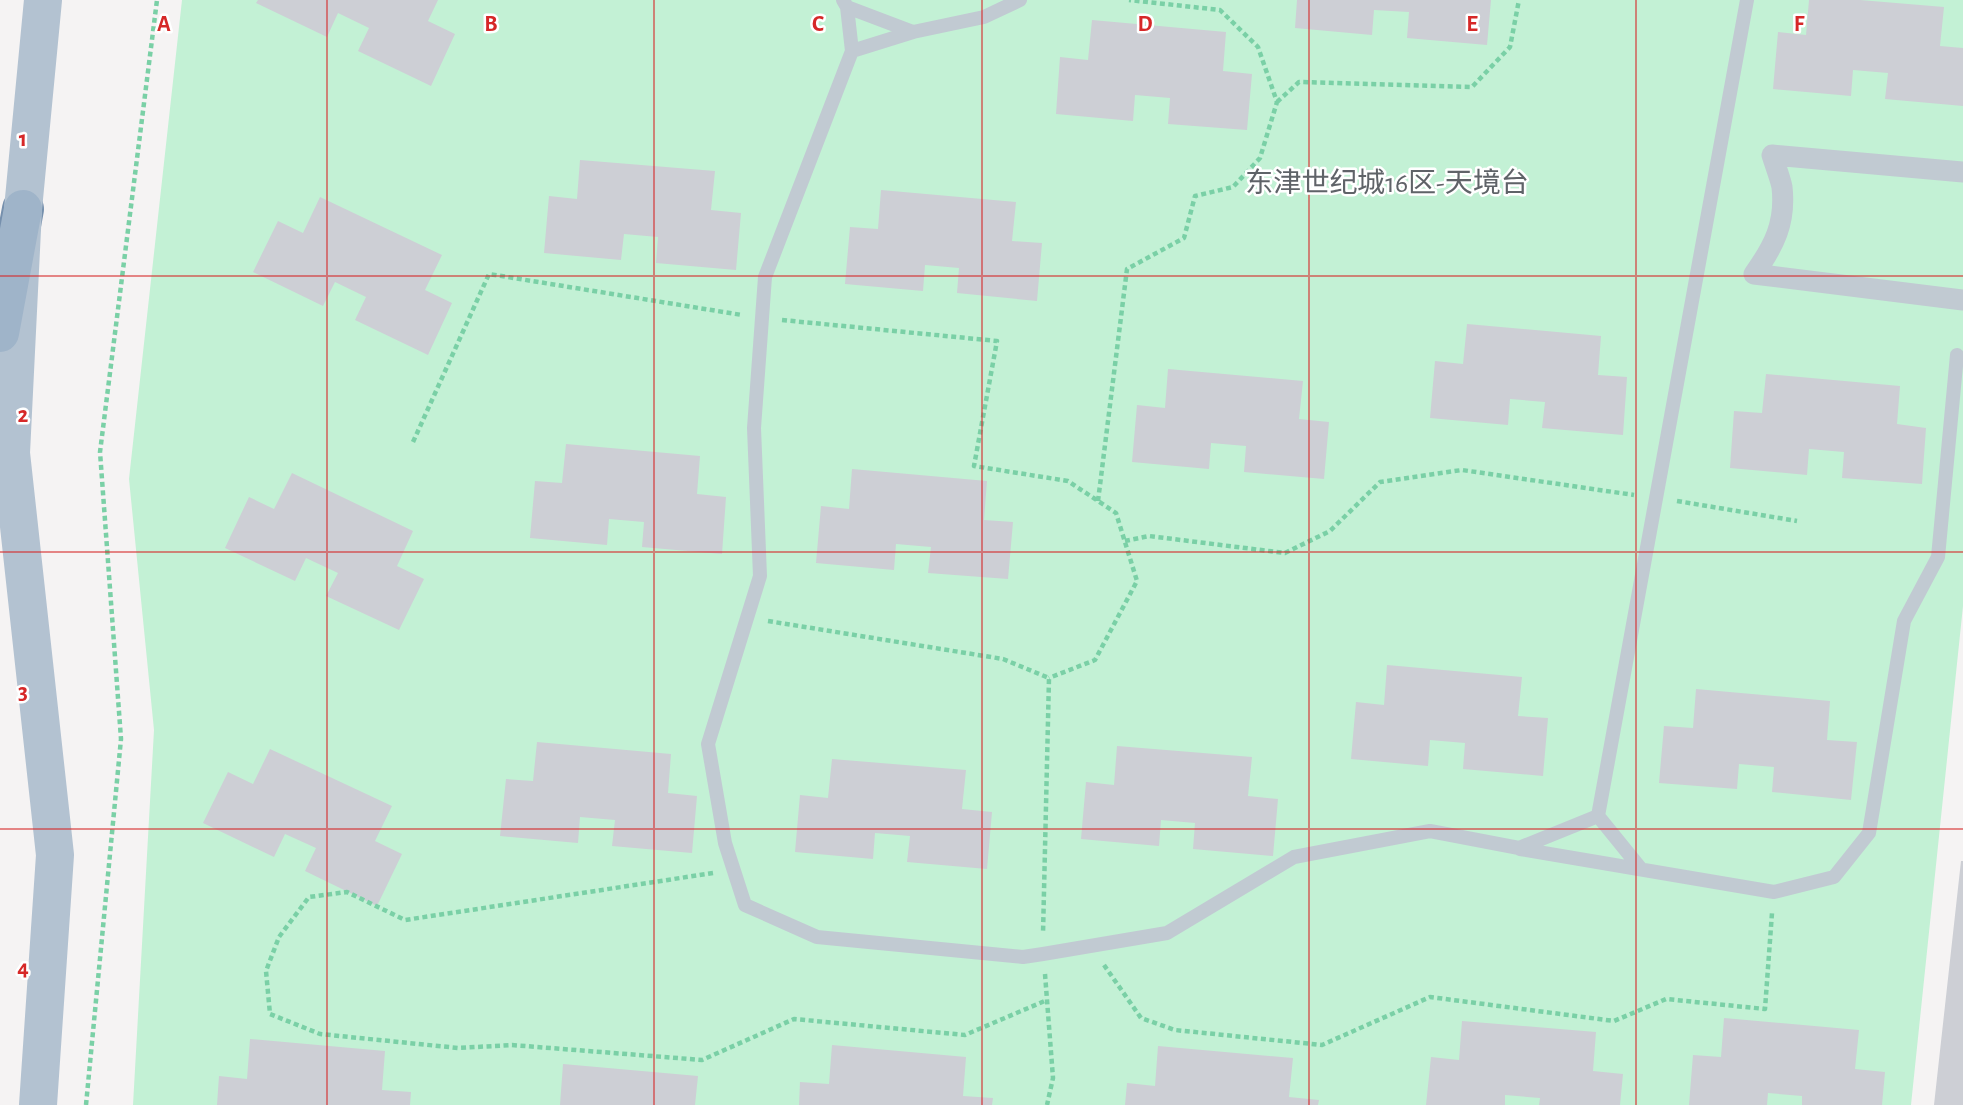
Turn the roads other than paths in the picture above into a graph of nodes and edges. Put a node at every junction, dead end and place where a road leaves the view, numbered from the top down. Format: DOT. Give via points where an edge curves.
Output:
graph roads {
  1 [pos="43,0"];
  2 [pos="1020,0"];
  3 [pos="1747,0"];
  4 [pos="845,4"];
  5 [pos="913,32"];
  6 [pos="852,51"];
  7 [pos="1963,172"];
  8 [pos="23,209"];
  9 [pos="1963,300"];
  10 [pos="0,333"];
  11 [pos="1957,355"];
  12 [pos="1598,816"];
  13 [pos="1519,848"];
  14 [pos="1641,869"];
  15 [pos="38,1105"];
  1 -- 8 [label="main road"];
  2 -- 5 [label="lane" via="984,17"];
  3 -- 12 [label="lane"];
  4 -- 5 [label="lane"];
  4 -- 6 [label="lane"];
  5 -- 6 [label="lane"];
  6 -- 13 [label="lane" via="765,277 754,428 760,576 708,744 724,844 746,905 817,937 1023,957 1167,933 1294,857 1430,831"];
  7 -- 9 [label="street" via="1772,155 1782,186 1782,218 1772,248 1754,274"];
  8 -- 10 [label="highway"];
  8 -- 15 [label="main road" via="10,453 55,855"];
  11 -- 14 [label="lane" via="1938,556 1904,621 1869,833 1834,877 1773,892"];
  12 -- 13 [label="lane"];
  12 -- 14 [label="lane"];
  13 -- 14 [label="lane"];
}
